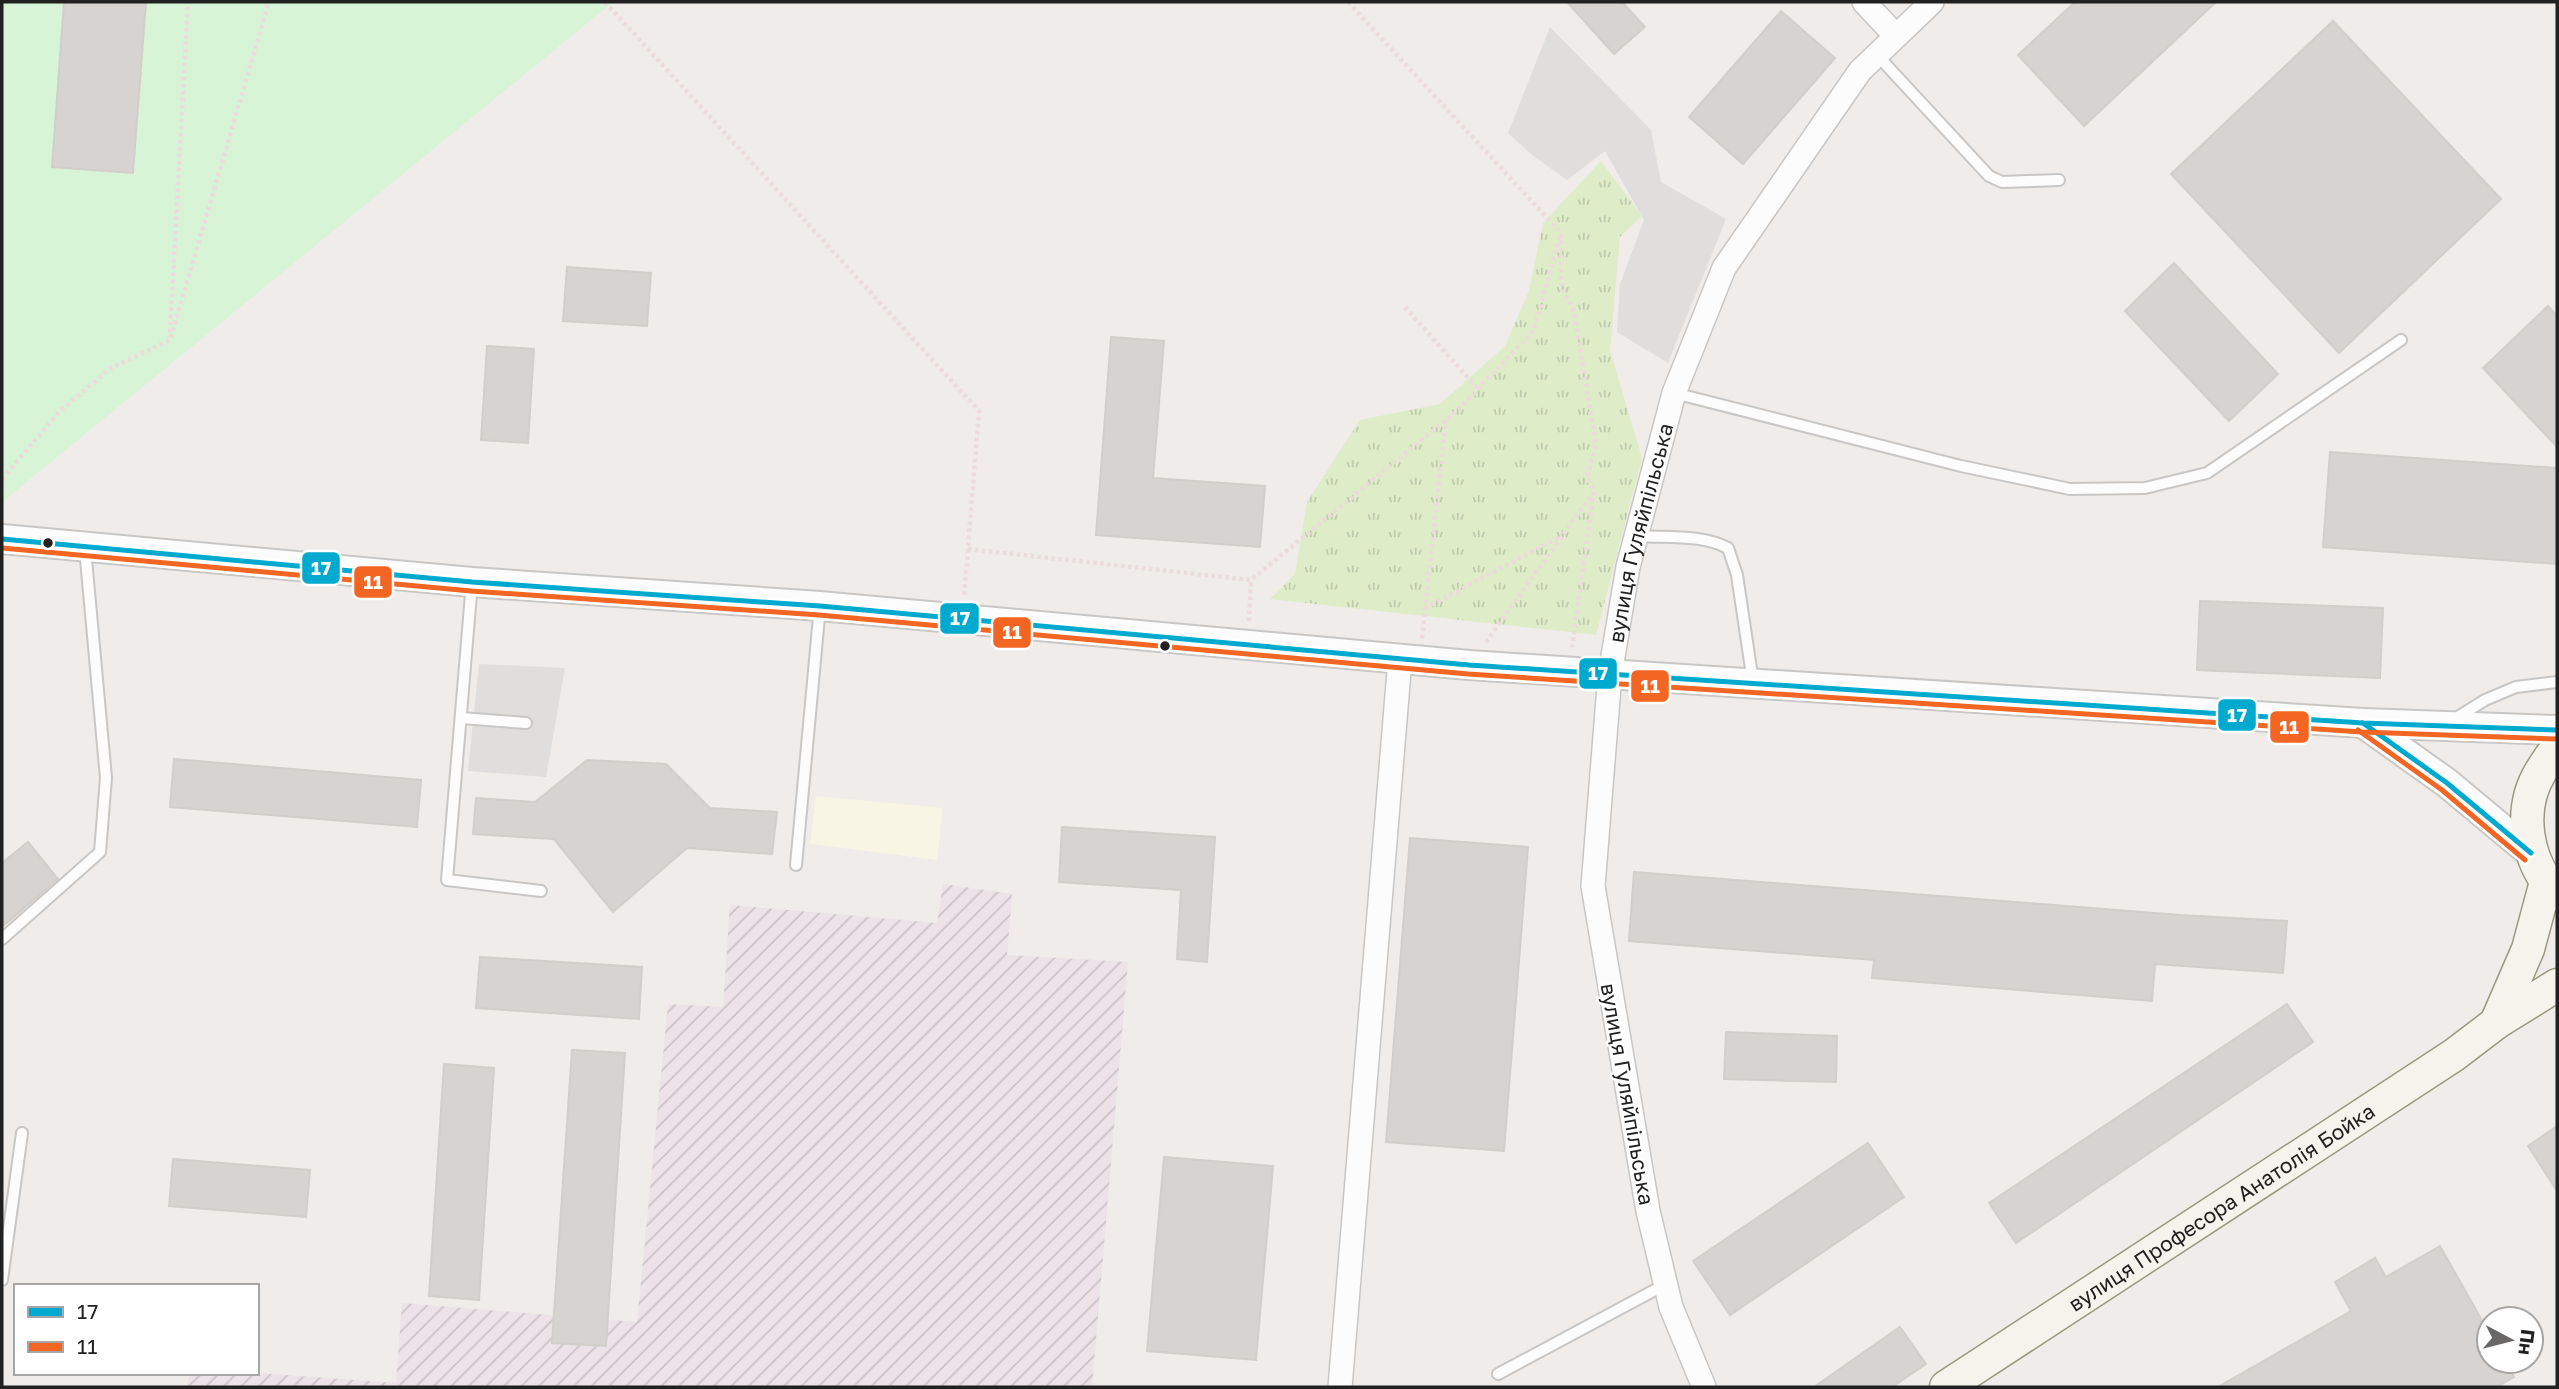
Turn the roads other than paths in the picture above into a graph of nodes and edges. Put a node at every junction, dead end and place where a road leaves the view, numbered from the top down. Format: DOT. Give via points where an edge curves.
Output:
graph roads {
  1 [pos="1864,2"];
  2 [pos="1932,2"];
  3 [pos="1896,36"];
  4 [pos="1877,55"];
  5 [pos="2059,180"];
  6 [pos="2401,340"];
  7 [pos="1674,393"];
  8 [pos="1638,536"];
  9 [pos="2,539"];
  10 [pos="84,546"];
  11 [pos="472,582"];
  12 [pos="820,606"];
  13 [pos="1409,660"];
  14 [pos="1610,674"];
  15 [pos="2557,682"];
  16 [pos="1753,683"];
  17 [pos="461,718"];
  18 [pos="526,723"];
  19 [pos="2363,723"];
  20 [pos="2444,726"];
  21 [pos="2557,730"];
  22 [pos="2557,749"];
  23 [pos="2531,853"];
  24 [pos="796,865"];
  25 [pos="2552,888"];
  26 [pos="541,891"];
  27 [pos="2,939"];
  28 [pos="2557,985"];
  29 [pos="2496,1023"];
  30 [pos="22,1133"];
  31 [pos="2,1280"];
  32 [pos="1666,1284"];
  33 [pos="1499,1374"];
  34 [pos="1340,1387"];
  35 [pos="1704,1387"];
  36 [pos="1946,1387"];
  1 -- 3 [label="street"];
  2 -- 3 [label="street, вулиця Гуляйпільська"];
  3 -- 4 [label="street, вулиця Гуляйпільська"];
  4 -- 5 [label="lane" via="1989,176 2001,181"];
  4 -- 7 [label="street, вулиця Гуляйпільська" via="1860,71 1724,268"];
  6 -- 7 [label="lane" via="2207,473 2145,488 2070,489 1961,467"];
  7 -- 8 [label="street, вулиця Гуляйпільська"];
  8 -- 14 [label="street, вулиця Гуляйпільська" via="1628,567"];
  8 -- 16 [label="lane" via="1705,540 1728,548 1737,575"];
  9 -- 10 [label="street"];
  10 -- 11 [label="street"];
  10 -- 27 [label="lane" via="106,778 100,852"];
  11 -- 12 [label="street"];
  11 -- 17 [label="lane"];
  12 -- 13 [label="street"];
  12 -- 24 [label="lane"];
  13 -- 14 [label="street"];
  13 -- 34 [label="street"];
  14 -- 16 [label="street"];
  14 -- 32 [label="street, вулиця Гуляйпільська" via="1594,886 1648,1211"];
  15 -- 20 [label="lane" via="2516,687"];
  16 -- 19 [label="street"];
  17 -- 18 [label="lane"];
  17 -- 26 [label="lane" via="447,880"];
  19 -- 20 [label="street"];
  19 -- 23 [label="street" via="2447,783"];
  20 -- 21 [label="street"];
  22 -- 23 [label="main road" via="2534,783 2526,817"];
  23 -- 25 [label="main road"];
  25 -- 29 [label="main road"];
  28 -- 29 [label="main road, вулиця Професора Анатолія Бойка"];
  29 -- 36 [label="main road, вулиця Професора Анатолія Бойка" via="2454,1055"];
  30 -- 31 [label="lane"];
  32 -- 33 [label="lane"];
  32 -- 35 [label="street, вулиця Гуляйпільська"];
}
